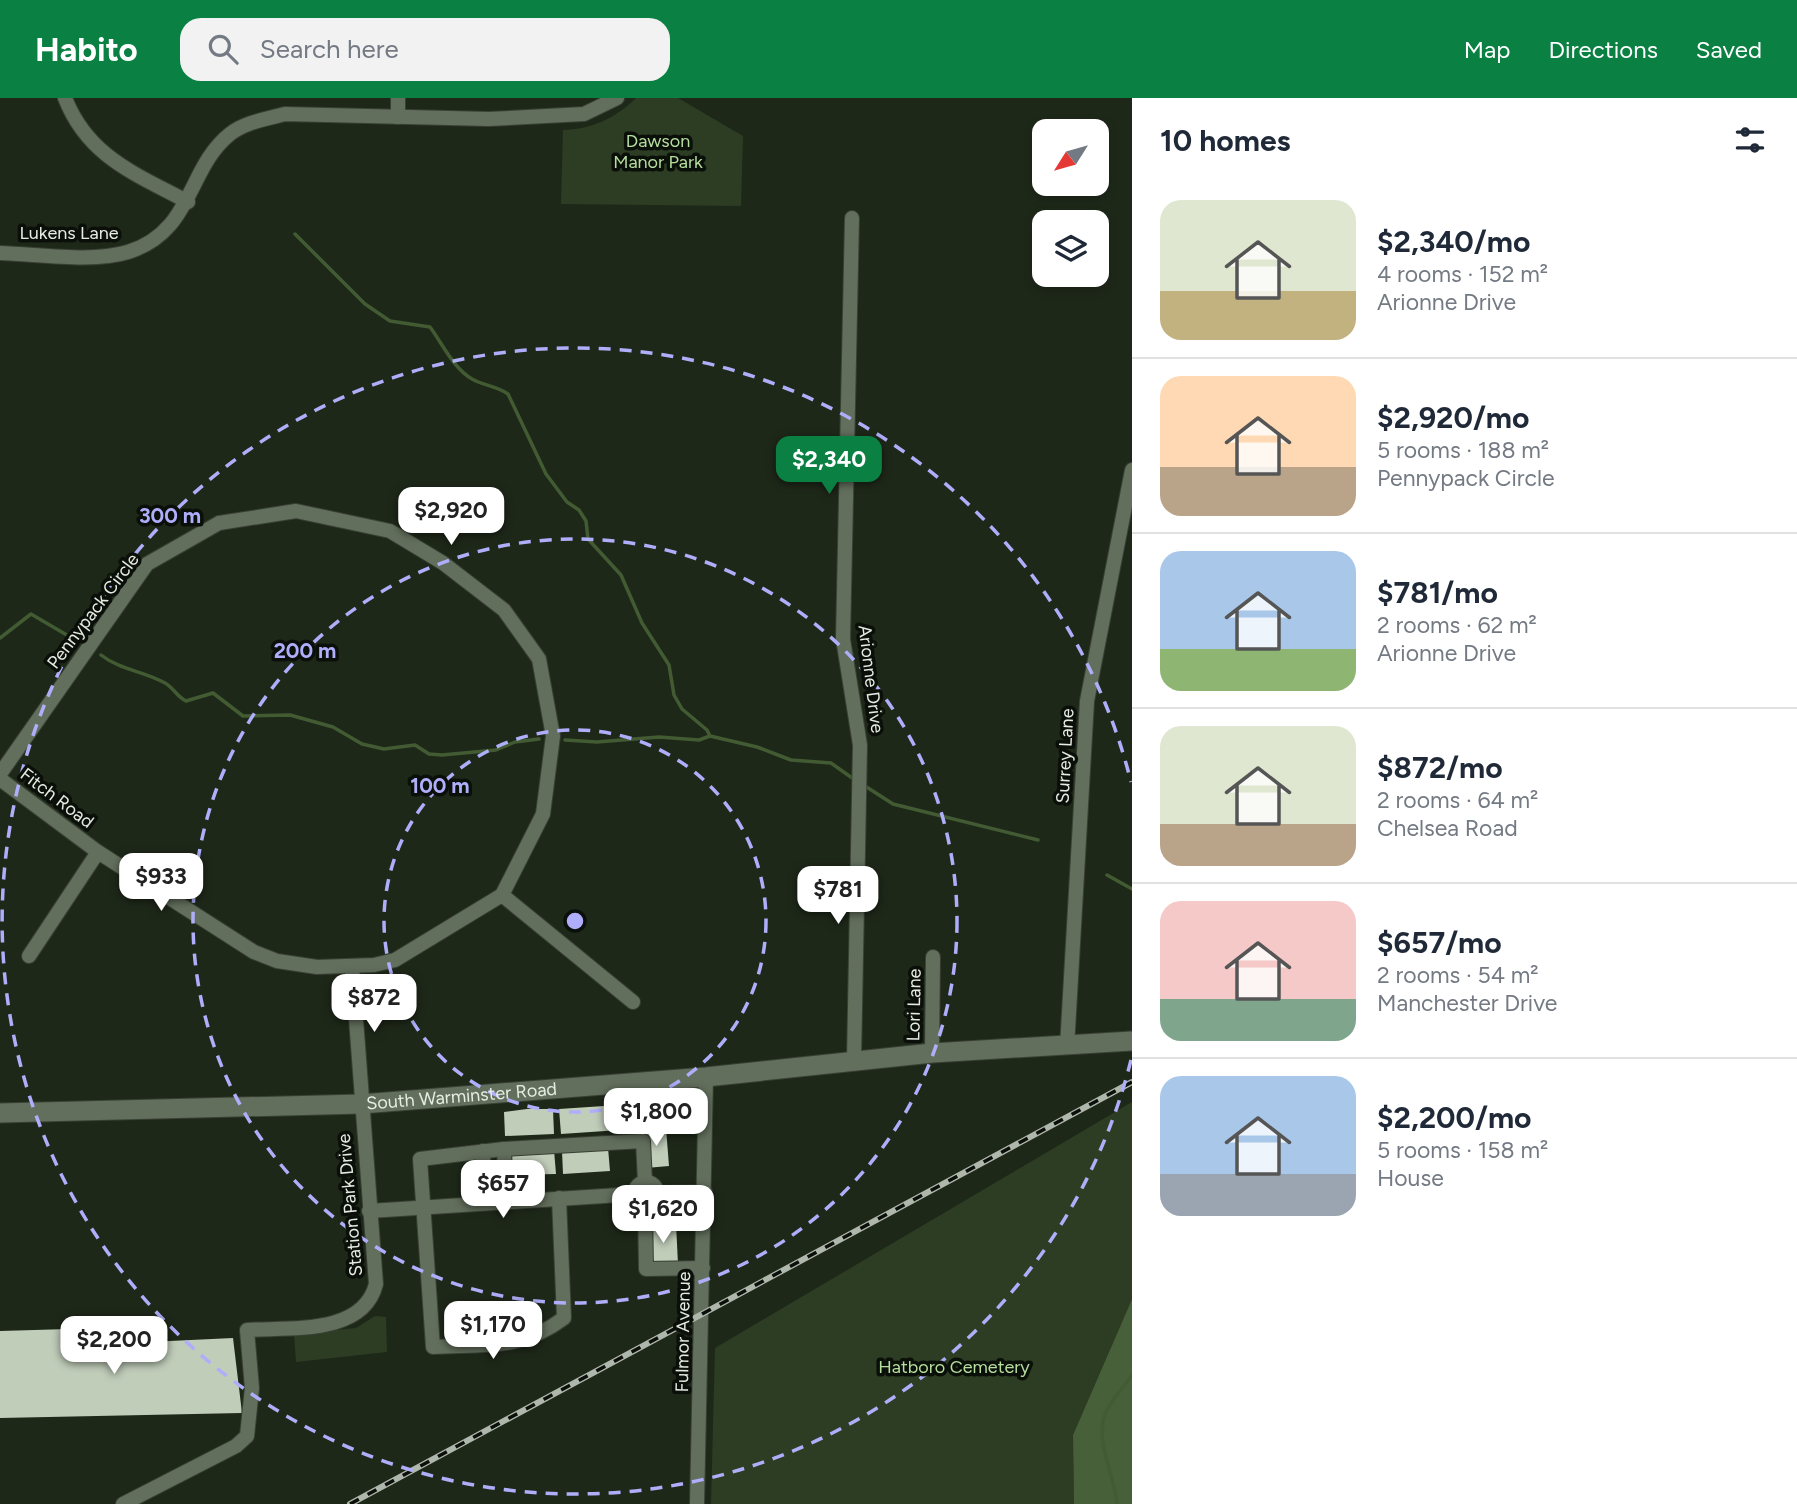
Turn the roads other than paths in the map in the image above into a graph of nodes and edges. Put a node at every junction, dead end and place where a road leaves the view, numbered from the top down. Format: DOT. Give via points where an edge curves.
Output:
graph roads {
  1 [pos="65,98"];
  2 [pos="398,98"];
  3 [pos="617,98"];
  4 [pos="398,117"];
  5 [pos="188,202"];
  6 [pos="852,218"];
  7 [pos="0,253"];
  8 [pos="1132,470"];
  9 [pos="0,777"];
  10 [pos="98,852"];
  11 [pos="502,895"];
  12 [pos="29,956"];
  13 [pos="933,957"];
  14 [pos="352,966"];
  15 [pos="633,1002"];
  16 [pos="1132,1041"];
  17 [pos="1067,1047"];
  18 [pos="932,1053"];
  19 [pos="854,1060"];
  20 [pos="706,1077"];
  21 [pos="361,1104"];
  22 [pos="0,1113"];
  23 [pos="504,1149"];
  24 [pos="483,1151"];
  25 [pos="645,1182"];
  26 [pos="705,1192"];
  27 [pos="657,1193"];
  28 [pos="559,1198"];
  29 [pos="640,1199"];
  30 [pos="506,1202"];
  31 [pos="485,1203"];
  32 [pos="421,1208"];
  33 [pos="369,1211"];
  34 [pos="704,1268"];
  35 [pos="123,1504"];
  36 [pos="697,1504"];
  1 -- 5 [label="street" via="93,146"];
  2 -- 4 [label="street"];
  3 -- 4 [label="street, Lukens Lane" via="584,114"];
  4 -- 5 [label="street, Lukens Lane" via="285,114 253,122 231,133 220,145"];
  5 -- 7 [label="street, Lukens Lane" via="154,241 130,251 111,256"];
  6 -- 19 [label="street, Arionne Drive" via="843,639 860,745"];
  8 -- 17 [label="street, Surrey Lane" via="1087,701"];
  9 -- 10 [label="street, Fitch Road"];
  9 -- 11 [label="street, Pennypack Circle" via="147,564 219,523 296,511 390,531 443,563 505,610 539,659 554,736 543,814"];
  10 -- 12 [label="street"];
  10 -- 14 [label="street, Fitch Road" via="254,952 317,967"];
  11 -- 14 [label="street" via="395,960"];
  11 -- 15 [label="street"];
  13 -- 18 [label="street, Lori Lane"];
  14 -- 21 [label="street, Station Park Drive"];
  16 -- 17 [label="street, South Warminster Road"];
  17 -- 18 [label="street, South Warminster Road"];
  18 -- 19 [label="street, South Warminster Road"];
  19 -- 20 [label="street, South Warminster Road"];
  20 -- 21 [label="street, South Warminster Road"];
  20 -- 26 [label="street, Fulmor Avenue"];
  21 -- 22 [label="street, South Warminster Road"];
  21 -- 33 [label="street, Station Park Drive"];
  23 -- 24 [label="street"];
  23 -- 25 [label="street" via="643,1141"];
  23 -- 30 [label="street"];
  24 -- 31 [label="street"];
  24 -- 32 [label="street" via="420,1159"];
  25 -- 27 [label="street" via="655,1186"];
  25 -- 29 [label="street" via="636,1187"];
  26 -- 27 [label="street"];
  26 -- 34 [label="street, Fulmor Avenue"];
  27 -- 29 [label="street" via="652,1203"];
  28 -- 29 [label="street"];
  28 -- 30 [label="street"];
  28 -- 32 [label="street" via="564,1318 523,1342 433,1347"];
  29 -- 34 [label="street" via="646,1269"];
  30 -- 31 [label="street"];
  31 -- 32 [label="street"];
  32 -- 33 [label="street"];
  33 -- 35 [label="street, Station Park Drive" via="376,1284 369,1302 334,1324 247,1330 252,1388 247,1436"];
  34 -- 36 [label="street, Fulmor Avenue"];
}
